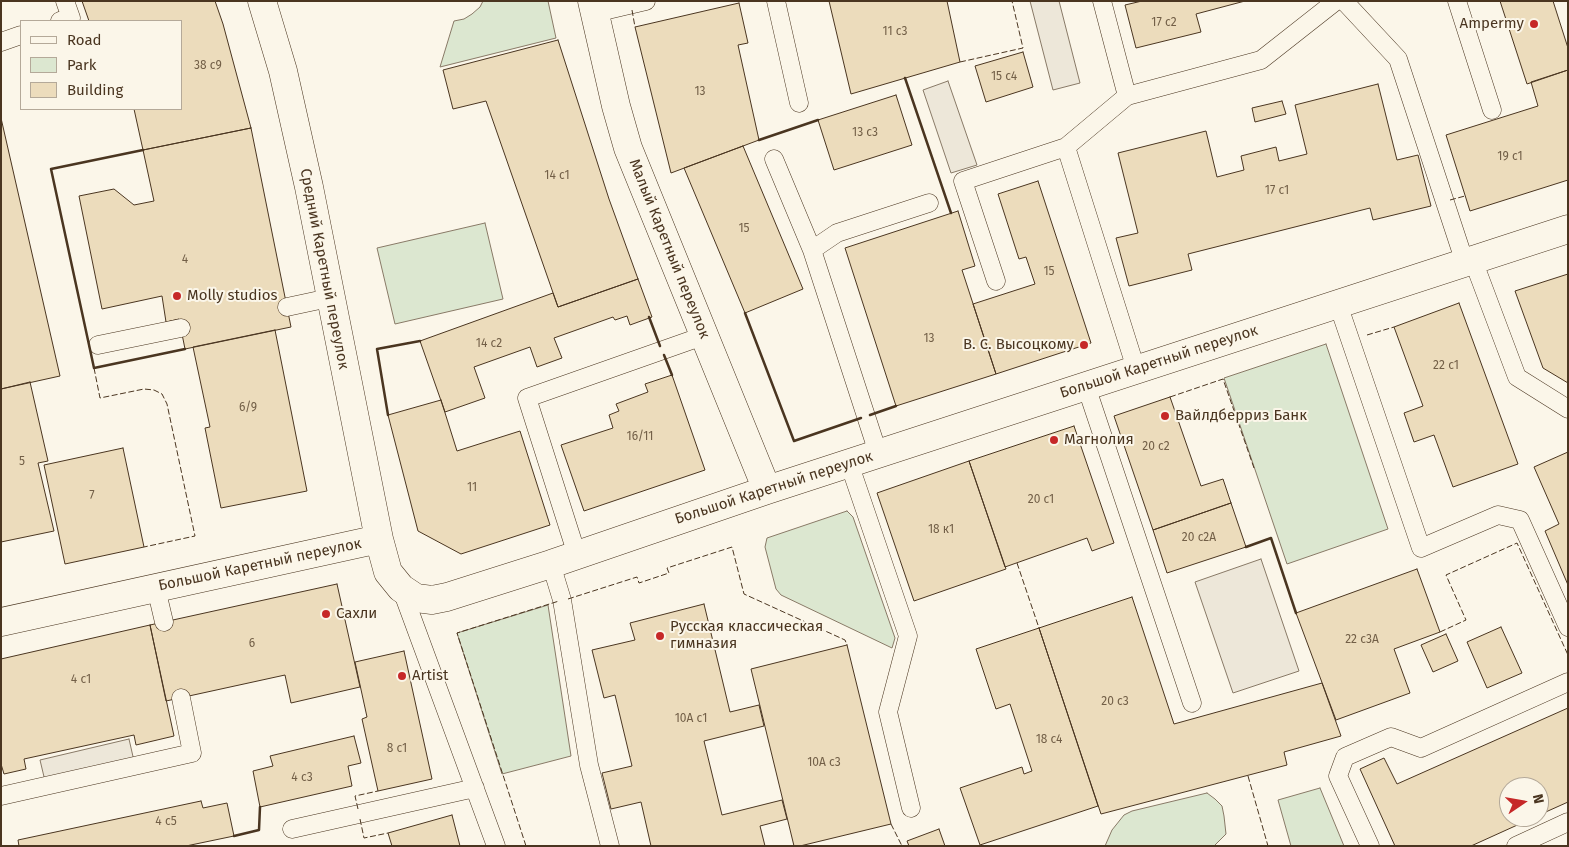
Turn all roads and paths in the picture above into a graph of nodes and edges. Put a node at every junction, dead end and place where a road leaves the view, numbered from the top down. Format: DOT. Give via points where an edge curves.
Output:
graph roads {
  1 [pos="65,1"];
  2 [pos="262,1"];
  3 [pos="646,1"];
  4 [pos="776,1"];
  5 [pos="1102,1"];
  6 [pos="1336,1"];
  7 [pos="1344,1"];
  8 [pos="1456,1"];
  9 [pos="594,7"];
  10 [pos="64,20"];
  11 [pos="20,35"];
  12 [pos="1,42"];
  13 [pos="1127,96"];
  14 [pos="799,103"];
  15 [pos="1492,110"];
  16 [pos="1066,147"];
  17 [pos="774,158"];
  18 [pos="929,203"];
  19 [pos="1568,229"];
  20 [pos="812,250"];
  21 [pos="1469,261"];
  22 [pos="996,281"];
  23 [pos="330,298"];
  24 [pos="1338,304"];
  25 [pos="287,307"];
  26 [pos="181,328"];
  27 [pos="704,336"];
  28 [pos="98,344"];
  29 [pos="1136,370"];
  30 [pos="1086,386"];
  31 [pos="1568,408"];
  32 [pos="878,453"];
  33 [pos="849,463"];
  34 [pos="767,490"];
  35 [pos="379,539"];
  36 [pos="577,555"];
  37 [pos="551,564"];
  38 [pos="156,588"];
  39 [pos="401,588"];
  40 [pos="1,622"];
  41 [pos="164,622"];
  42 [pos="1568,627"];
  43 [pos="1568,682"];
  44 [pos="181,698"];
  45 [pos="1192,703"];
  46 [pos="475,788"];
  47 [pos="1,796"];
  48 [pos="911,808"];
  49 [pos="1568,822"];
  50 [pos="292,829"];
  51 [pos="496,846"];
  52 [pos="610,846"];
  53 [pos="1370,846"];
  54 [pos="1516,846"];
  1 -- 10 [label="lane" via="71,18"];
  2 -- 23 [label="street, Средний Каретный переулок" via="285,81"];
  3 -- 9 [label="lane"];
  4 -- 14 [label="lane"];
  5 -- 13 [label="lane"];
  6 -- 13 [label="lane" via="1261,60"];
  7 -- 21 [label="lane" via="1398,59"];
  8 -- 15 [label="lane"];
  9 -- 27 [label="street, Малый Каретный переулок" via="628,148"];
  11 -- 12 [label="lane"];
  13 -- 16 [label="lane"];
  16 -- 22 [label="lane" via="963,181"];
  16 -- 29 [label="lane"];
  17 -- 20 [label="lane"];
  18 -- 20 [label="lane" via="837,233"];
  19 -- 21 [label="street, Большой Каретный переулок"];
  20 -- 32 [label="lane"];
  21 -- 24 [label="street, Большой Каретный переулок"];
  21 -- 31 [label="lane" via="1517,377"];
  23 -- 25 [label="lane"];
  23 -- 35 [label="street, Средний Каретный переулок"];
  24 -- 29 [label="street, Большой Каретный переулок"];
  24 -- 42 [label="lane" via="1422,548 1498,515 1520,520"];
  26 -- 28 [label="lane"];
  27 -- 34 [label="street, Малый Каретный переулок"];
  27 -- 36 [label="lane" via="527,398"];
  29 -- 30 [label="street, Большой Каретный переулок"];
  30 -- 32 [label="street, Большой Каретный переулок"];
  30 -- 45 [label="lane"];
  32 -- 33 [label="street, Большой Каретный переулок"];
  33 -- 34 [label="street, Большой Каретный переулок"];
  33 -- 48 [label="lane" via="908,636 888,712"];
  34 -- 36 [label="street, Большой Каретный переулок"];
  35 -- 38 [label="street, Большой Каретный переулок"];
  35 -- 39 [label="street, Большой Каретный переулок" via="388,572"];
  36 -- 37 [label="street, Большой Каретный переулок"];
  37 -- 39 [label="street, Большой Каретный переулок" via="432,600 416,598"];
  37 -- 52 [label="lane" via="562,600 589,765"];
  38 -- 40 [label="street, Большой Каретный переулок"];
  38 -- 41 [label="lane"];
  39 -- 46 [label="lane"];
  43 -- 53 [label="lane" via="1421,748 1391,737 1346,758 1338,776"];
  44 -- 47 [label="lane" via="192,754"];
  46 -- 50 [label="lane"];
  46 -- 51 [label="lane"];
  49 -- 54 [label="lane"];
}
